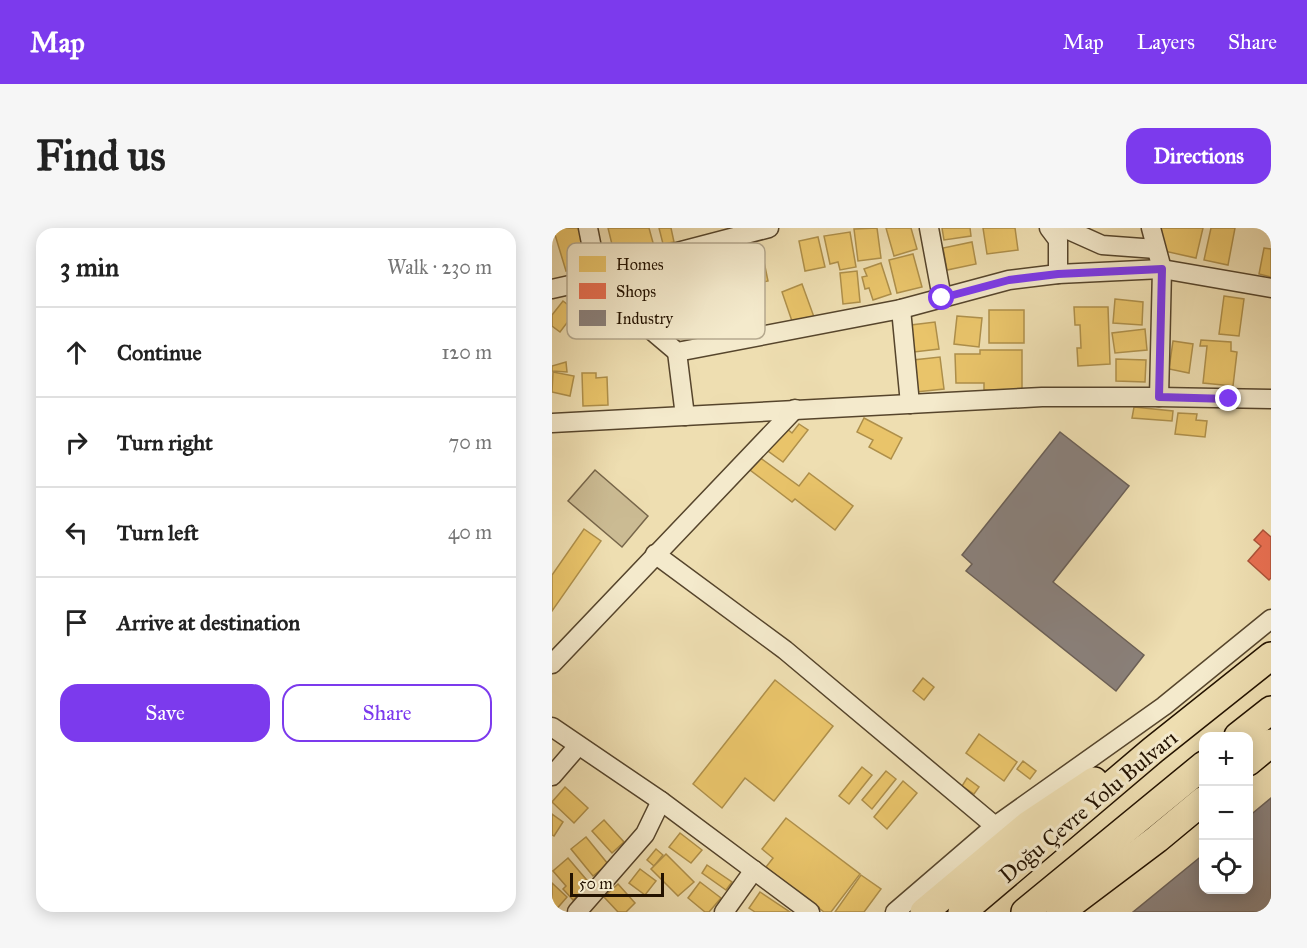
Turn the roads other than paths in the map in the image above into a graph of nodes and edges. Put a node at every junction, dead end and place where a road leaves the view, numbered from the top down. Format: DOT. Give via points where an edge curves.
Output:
graph roads {
  1 [pos="588,228"];
  2 [pos="769,228"];
  3 [pos="929,228"];
  4 [pos="1049,228"];
  5 [pos="1064,228"];
  6 [pos="1151,228"];
  7 [pos="590,243"];
  8 [pos="716,243"];
  9 [pos="1156,249"];
  10 [pos="1162,269"];
  11 [pos="1058,274"];
  12 [pos="567,285"];
  13 [pos="1271,288"];
  14 [pos="552,289"];
  15 [pos="942,298"];
  16 [pos="901,309"];
  17 [pos="765,335"];
  18 [pos="663,339"];
  19 [pos="745,339"];
  20 [pos="677,352"];
  21 [pos="1159,397"];
  22 [pos="1271,399"];
  23 [pos="910,404"];
  24 [pos="795,409"];
  25 [pos="685,416"];
  26 [pos="552,423"];
  27 [pos="655,554"];
  28 [pos="1271,619"];
  29 [pos="1271,656"];
  30 [pos="552,663"];
  31 [pos="1164,706"];
  32 [pos="1271,710"];
  33 [pos="552,727"];
  34 [pos="1243,732"];
  35 [pos="1271,743"];
  36 [pos="578,746"];
  37 [pos="1153,750"];
  38 [pos="1253,758"];
  39 [pos="1199,768"];
  40 [pos="552,776"];
  41 [pos="661,801"];
  42 [pos="1199,803"];
  43 [pos="1028,825"];
  44 [pos="995,826"];
  45 [pos="754,870"];
  46 [pos="577,912"];
  47 [pos="724,912"];
  48 [pos="810,912"];
  49 [pos="895,912"];
  50 [pos="924,912"];
  51 [pos="962,912"];
  52 [pos="1025,912"];
  53 [pos="1060,912"];
  1 -- 7 [label="street"];
  2 -- 8 [label="street"];
  3 -- 15 [label="street"];
  4 -- 11 [label="street" via="1058,240"];
  5 -- 9 [label="street" via="1102,244"];
  6 -- 9 [label="street"];
  9 -- 10 [label="street"];
  10 -- 11 [label="street"];
  10 -- 13 [label="street"];
  10 -- 21 [label="street"];
  11 -- 15 [label="street" via="1009,280"];
  12 -- 14 [label="street"];
  15 -- 16 [label="street"];
  16 -- 17 [label="street"];
  16 -- 23 [label="street"];
  18 -- 20 [label="street"];
  19 -- 20 [label="street"];
  20 -- 25 [label="street"];
  21 -- 22 [label="street"];
  21 -- 23 [label="street" via="1042,397"];
  23 -- 24 [label="street"];
  24 -- 25 [label="street"];
  24 -- 27 [label="street"];
  25 -- 26 [label="street"];
  27 -- 30 [label="street"];
  27 -- 44 [label="street" via="785,650"];
  28 -- 31 [label="street"];
  29 -- 37 [label="highway, Doğu Çevre Yolu Bulvarı"];
  31 -- 43 [label="street"];
  31 -- 44 [label="street"];
  32 -- 34 [label="highway"];
  33 -- 36 [label="street"];
  35 -- 38 [label="highway"];
  36 -- 40 [label="street"];
  36 -- 41 [label="street"];
  37 -- 43 [label="highway" via="1092,782"];
  37 -- 51 [label="highway, Doğu Çevre Yolu Bulvarı"];
  39 -- 52 [label="highway, Doğu Çevre Yolu Bulvarı"];
  41 -- 45 [label="street"];
  41 -- 46 [label="street" via="645,834"];
  42 -- 53 [label="highway"];
  43 -- 50 [label="highway"];
  44 -- 49 [label="street"];
  45 -- 47 [label="street"];
  45 -- 48 [label="street"];
}
